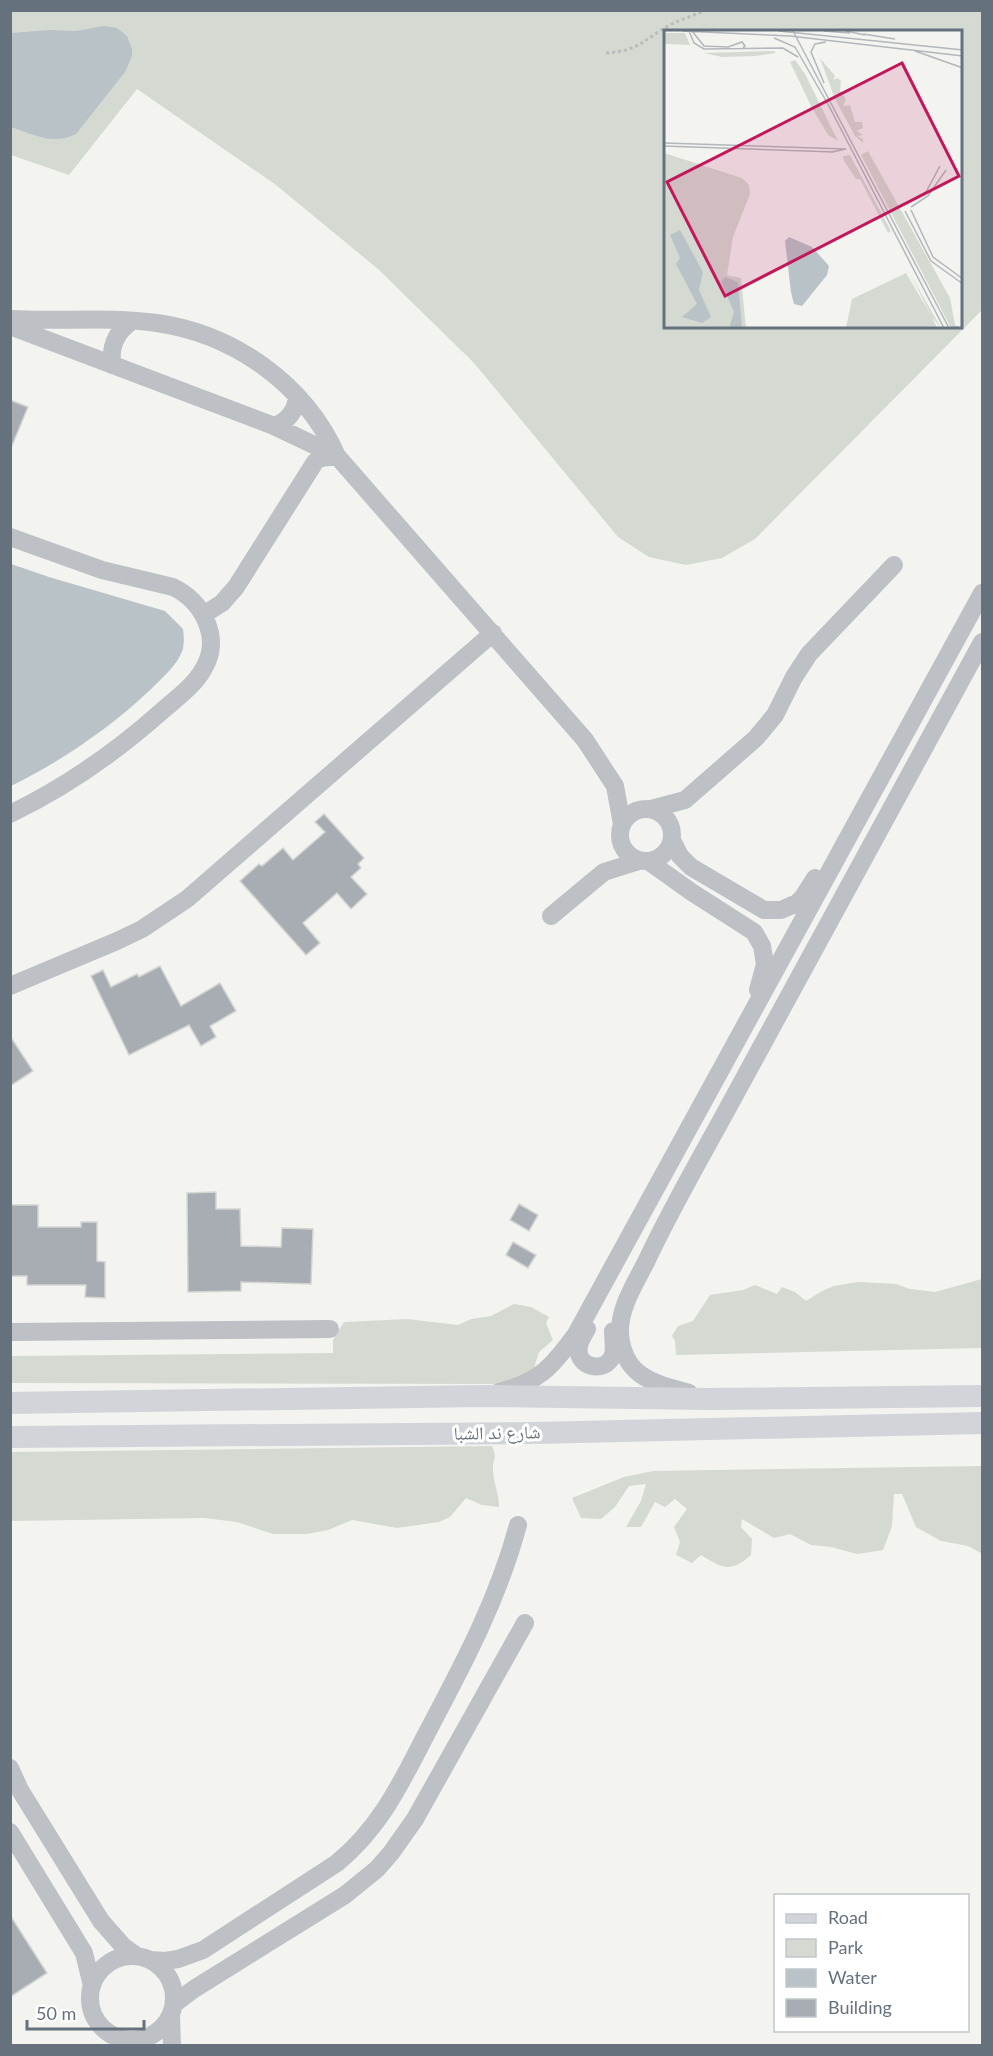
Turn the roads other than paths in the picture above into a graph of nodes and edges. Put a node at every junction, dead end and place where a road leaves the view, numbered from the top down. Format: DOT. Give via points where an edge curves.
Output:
graph roads {
  1 [pos="10,319"];
  2 [pos="132,321"];
  3 [pos="10,326"];
  4 [pos="112,365"];
  5 [pos="297,396"];
  6 [pos="274,426"];
  7 [pos="337,456"];
  8 [pos="10,537"];
  9 [pos="894,565"];
  10 [pos="982,593"];
  11 [pos="204,615"];
  12 [pos="493,633"];
  13 [pos="959,636"];
  14 [pos="981,644"];
  15 [pos="615,786"];
  16 [pos="685,800"];
  17 [pos="649,809"];
  18 [pos="864,810"];
  19 [pos="10,814"];
  20 [pos="620,831"];
  21 [pos="672,837"];
  22 [pos="643,861"];
  23 [pos="604,872"];
  24 [pos="551,916"];
  25 [pos="10,986"];
  26 [pos="752,1016"];
  27 [pos="618,1256"];
  28 [pos="642,1270"];
  29 [pos="330,1329"];
  30 [pos="10,1332"];
  31 [pos="982,1389"];
  32 [pos="482,1396"];
  33 [pos="949,1396"];
  34 [pos="982,1396"];
  35 [pos="707,1399"];
  36 [pos="126,1401"];
  37 [pos="10,1403"];
  38 [pos="980,1424"];
  39 [pos="10,1437"];
  40 [pos="71,1437"];
  41 [pos="518,1525"];
  42 [pos="525,1623"];
  43 [pos="10,1768"];
  44 [pos="10,1832"];
  45 [pos="144,1958"];
  46 [pos="92,1986"];
  47 [pos="173,2010"];
  48 [pos="124,2043"];
  49 [pos="171,2046"];
  1 -- 2 [label="street"];
  2 -- 4 [label="street" via="117,335"];
  2 -- 5 [label="street" via="173,326 223,342 269,370"];
  3 -- 4 [label="street"];
  4 -- 6 [label="street"];
  5 -- 6 [label="street" via="291,415"];
  5 -- 7 [label="street" via="324,431"];
  6 -- 7 [label="street"];
  7 -- 11 [label="street" via="315,462 236,587"];
  7 -- 12 [label="street"];
  8 -- 11 [label="street" via="102,570 173,587 189,597"];
  9 -- 16 [label="street" via="809,654 767,727"];
  10 -- 13 [label="street"];
  11 -- 19 [label="street" via="211,647 204,668 194,681 90,769"];
  12 -- 15 [label="street" via="585,740"];
  12 -- 25 [label="street" via="180,904 142,929"];
  13 -- 14 [label="street"];
  13 -- 18 [label="street"];
  14 -- 28 [label="street"];
  15 -- 17 [label="street"];
  15 -- 20 [label="street"];
  16 -- 17 [label="street"];
  16 -- 21 [label="street"];
  17 -- 20 [label="street" via="635,811 625,819"];
  17 -- 21 [label="street" via="666,818"];
  18 -- 21 [label="street" via="852,817 840,833 797,903 772,911 755,907 691,867 680,856"];
  18 -- 26 [label="street"];
  20 -- 22 [label="street" via="623,850"];
  20 -- 23 [label="street"];
  21 -- 22 [label="street" via="661,857"];
  22 -- 23 [label="street"];
  22 -- 26 [label="street" via="747,926 759,939 765,964"];
  23 -- 24 [label="street"];
  26 -- 27 [label="street"];
  27 -- 28 [label="street" via="607,1291 579,1344 579,1355 586,1364 603,1365 612,1358 616,1309"];
  27 -- 32 [label="street" via="576,1334 547,1370 526,1384"];
  28 -- 35 [label="street" via="620,1325 622,1346 630,1363 652,1382"];
  29 -- 30 [label="street"];
  31 -- 33 [label="main road"];
  32 -- 35 [label="main road, شارع ند الشبا"];
  32 -- 36 [label="main road, شارع ند الشبا"];
  33 -- 34 [label="main road, شارع ند الشبا"];
  33 -- 35 [label="main road, شارع ند الشبا"];
  36 -- 37 [label="main road, شارع ند الشبا"];
  36 -- 40 [label="main road" via="117,1409 77,1413"];
  38 -- 40 [label="main road, شارع ند الشبا"];
  39 -- 40 [label="main road, شارع ند الشبا"];
  41 -- 45 [label="street" via="508,1563 478,1636 371,1830 337,1863 214,1944 178,1959"];
  42 -- 47 [label="street" via="415,1819 391,1853 345,1895 194,1989"];
  43 -- 45 [label="street" via="101,1921 123,1946"];
  44 -- 46 [label="street" via="78,1943 88,1964"];
  45 -- 46 [label="street" via="122,1957 109,1963"];
  45 -- 47 [label="street" via="162,1968 170,1978"];
  46 -- 48 [label="street" via="91,2006 99,2024"];
  47 -- 48 [label="street" via="165,2025 149,2037"];
  47 -- 49 [label="street"];
}
